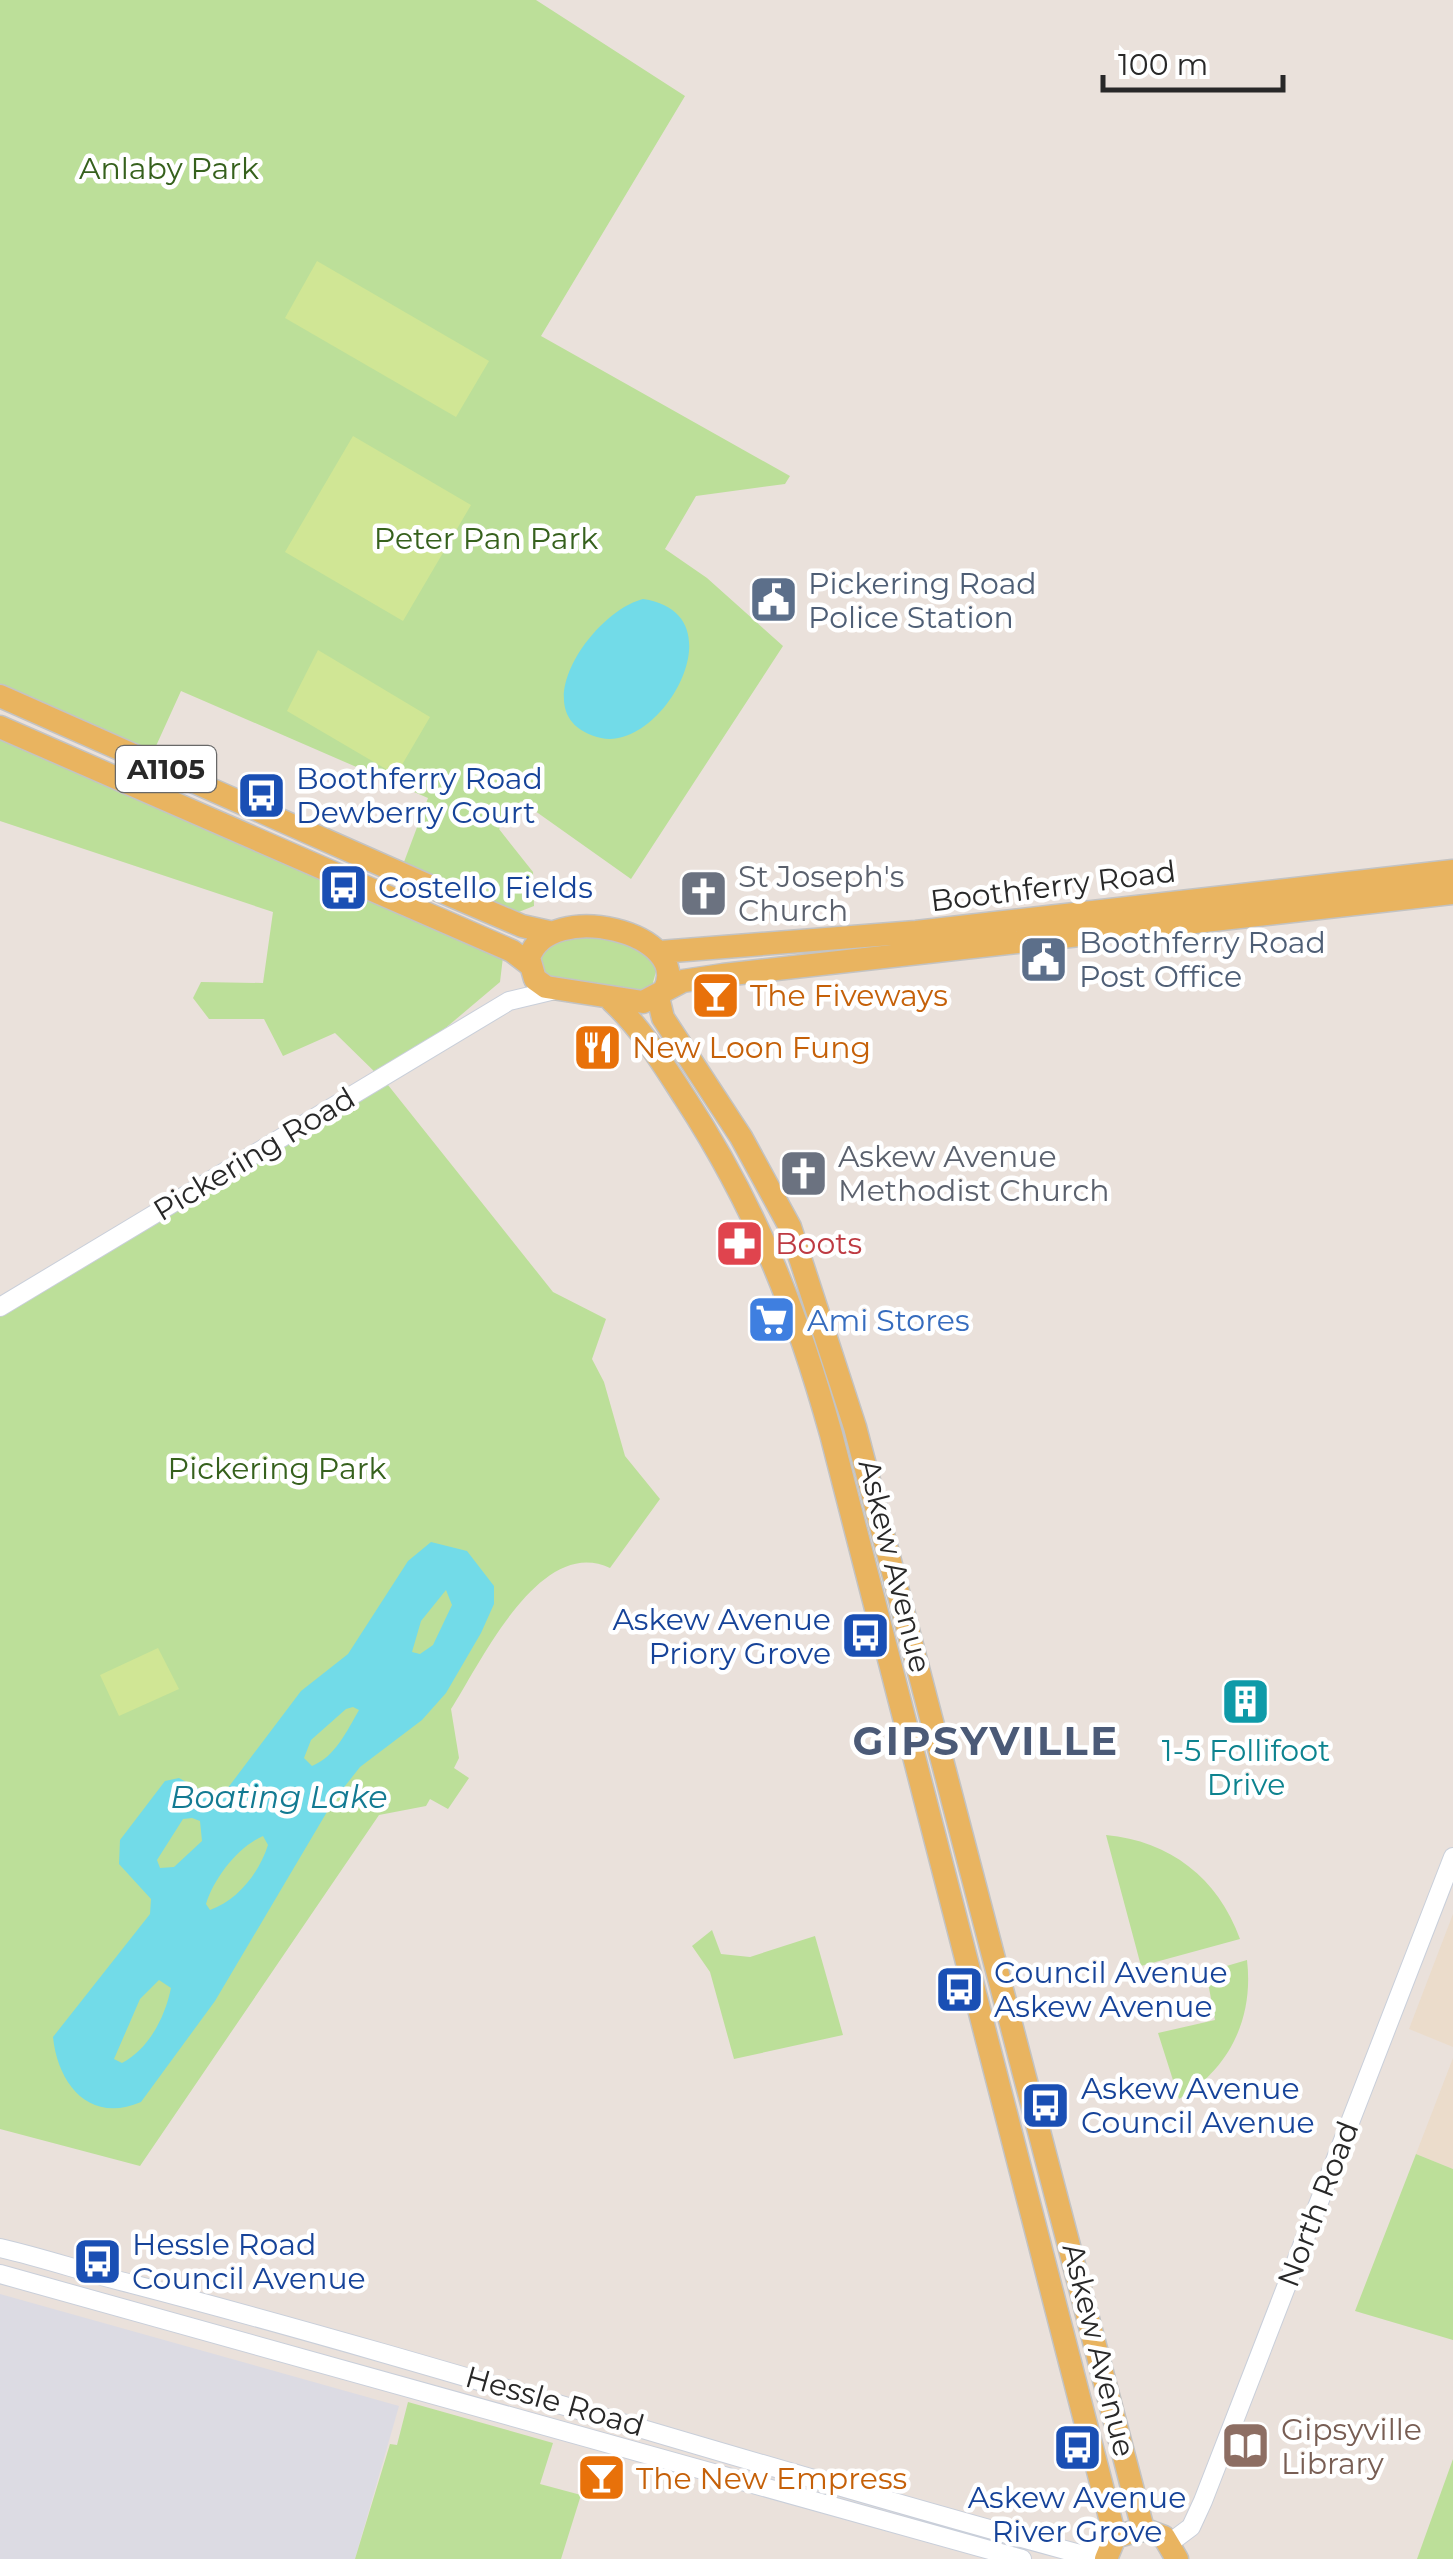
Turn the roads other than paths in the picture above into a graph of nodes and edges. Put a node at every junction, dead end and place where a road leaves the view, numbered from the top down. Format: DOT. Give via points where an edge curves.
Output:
graph roads {
  1 [pos="0,696"];
  2 [pos="0,727"];
  3 [pos="1453,870"];
  4 [pos="1453,893"];
  5 [pos="549,932"];
  6 [pos="660,952"];
  7 [pos="530,968"];
  8 [pos="555,990"];
  9 [pos="661,994"];
  10 [pos="612,1000"];
  11 [pos="509,1001"];
  12 [pos="0,1307"];
  13 [pos="912,1654"];
  14 [pos="888,1659"];
  15 [pos="1453,1857"];
  16 [pos="0,2248"];
  17 [pos="0,2274"];
  18 [pos="1143,2529"];
  19 [pos="1110,2547"];
  20 [pos="1174,2551"];
  21 [pos="1022,2559"];
  1 -- 5 [label="main road, A1105" via="445,894"];
  2 -- 7 [label="main road, A1105" via="512,951"];
  3 -- 6 [label="main road, Boothferry Road / A1105" via="916,932"];
  4 -- 9 [label="main road, Boothferry Road / A1105" via="723,975 683,982"];
  5 -- 6 [label="main road, A1105" via="604,928"];
  5 -- 7 [label="main road" via="533,947"];
  6 -- 9 [label="main road, Askew Avenue" via="668,966"];
  7 -- 8 [label="main road, A1105"];
  7 -- 11 [label="street, Pickering Road"];
  8 -- 10 [label="main road, A1105"];
  8 -- 11 [label="street, Pickering Road"];
  9 -- 10 [label="main road, A1105" via="643,1002"];
  9 -- 13 [label="main road, Askew Avenue" via="664,1018 741,1136 804,1262"];
  10 -- 14 [label="main road, Askew Avenue" via="645,1037 714,1143 778,1268 812,1369"];
  11 -- 12 [label="street, Pickering Road"];
  13 -- 14 [label="main road"];
  13 -- 18 [label="main road, Askew Avenue"];
  14 -- 19 [label="main road, Askew Avenue"];
  15 -- 20 [label="street, North Road" via="1202,2501"];
  16 -- 19 [label="street, Hessle Road" via="252,2314 925,2513 1080,2554"];
  17 -- 21 [label="street, Hessle Road"];
  18 -- 19 [label="main road"];
  18 -- 20 [label="main road"];
}
